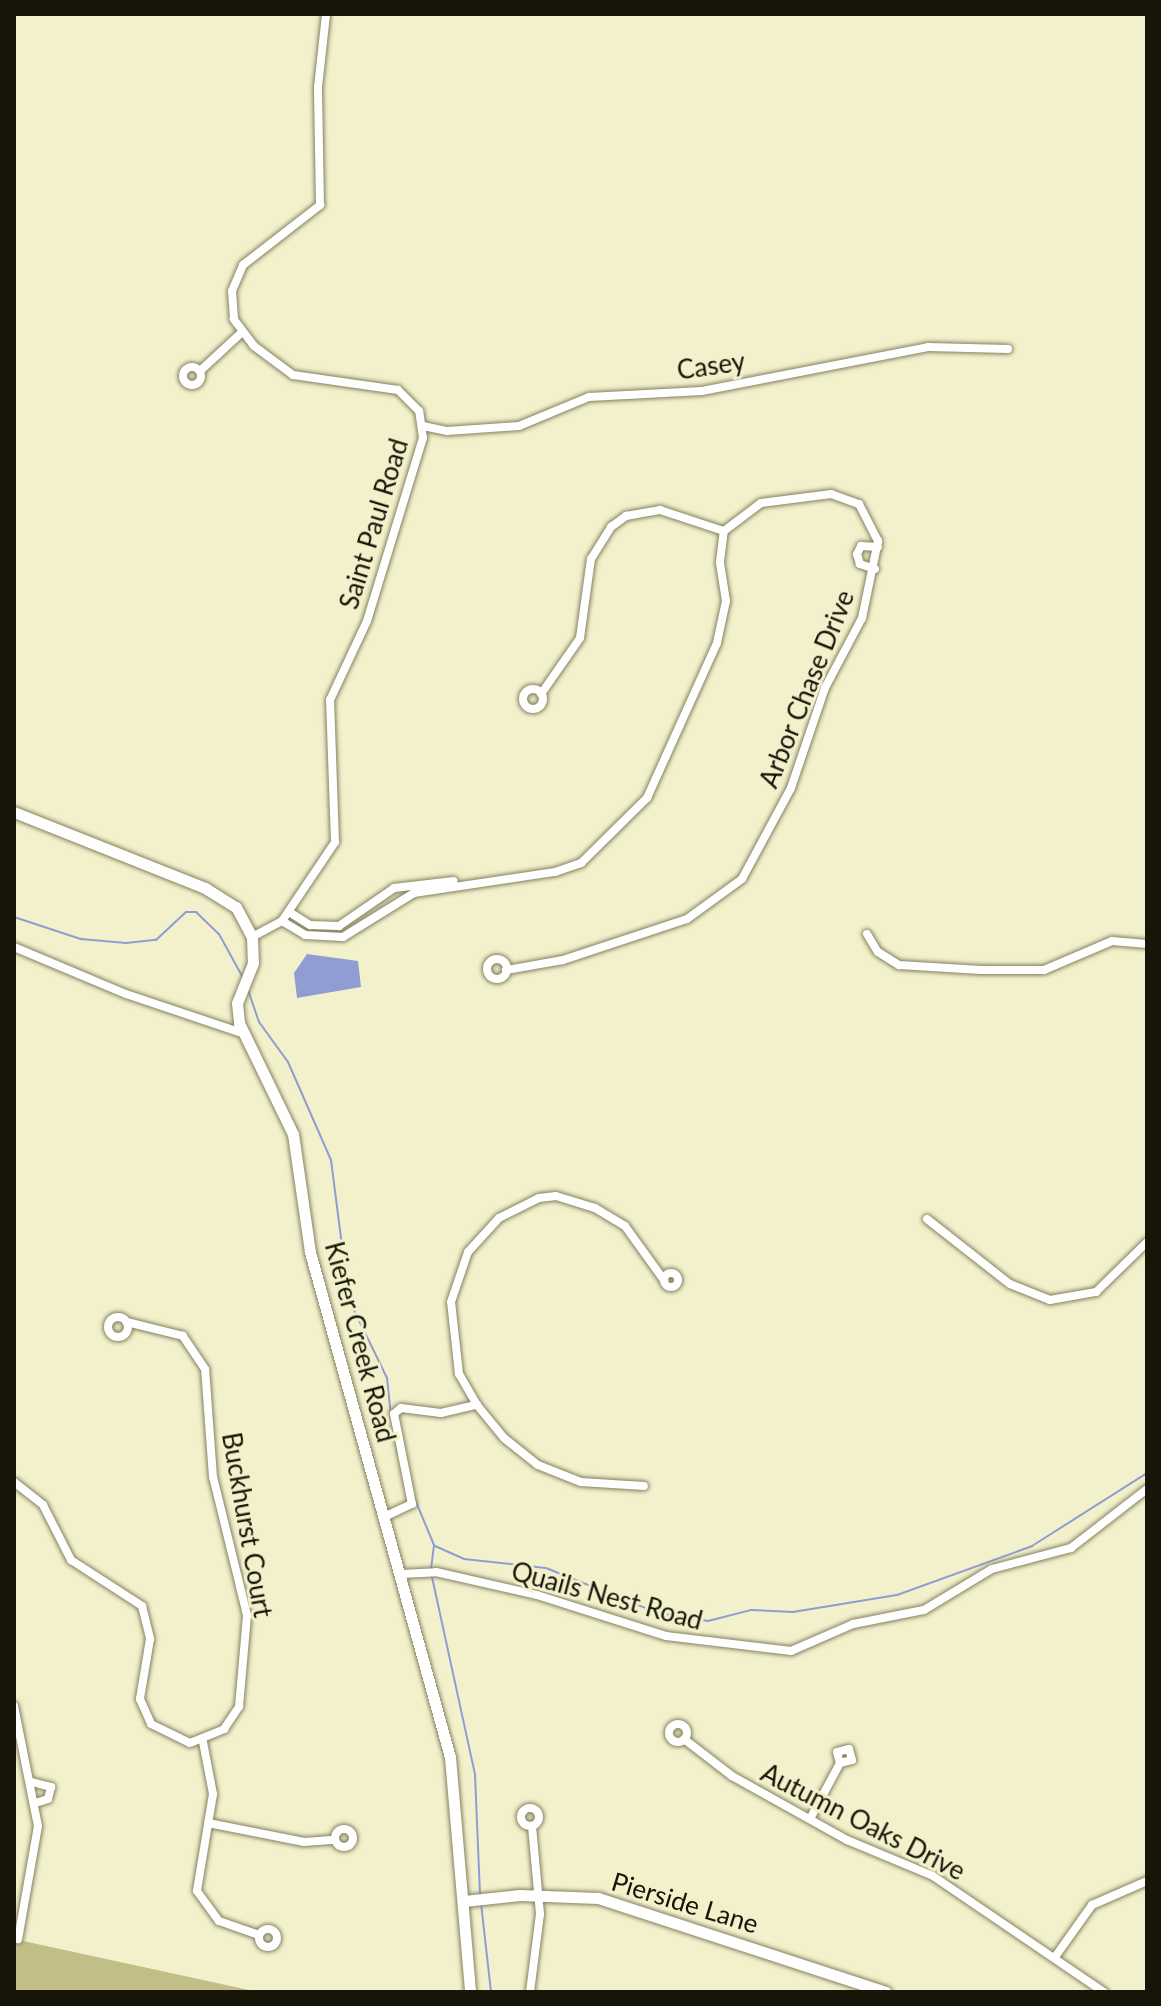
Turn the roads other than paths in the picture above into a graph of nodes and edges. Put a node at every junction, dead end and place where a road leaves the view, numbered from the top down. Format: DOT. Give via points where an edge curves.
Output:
graph roads {
  1 [pos="326,14"];
  2 [pos="241,333"];
  3 [pos="1008,349"];
  4 [pos="200,371"];
  5 [pos="423,426"];
  6 [pos="724,531"];
  7 [pos="878,547"];
  8 [pos="875,569"];
  9 [pos="541,694"];
  10 [pos="14,812"];
  11 [pos="475,881"];
  12 [pos="289,912"];
  13 [pos="282,921"];
  14 [pos="310,925"];
  15 [pos="867,934"];
  16 [pos="305,935"];
  17 [pos="252,937"];
  18 [pos="1147,944"];
  19 [pos="14,947"];
  20 [pos="506,970"];
  21 [pos="242,1033"];
  22 [pos="927,1219"];
  23 [pos="1147,1242"];
  24 [pos="664,1280"];
  25 [pos="127,1322"];
  26 [pos="477,1405"];
  27 [pos="14,1482"];
  28 [pos="644,1486"];
  29 [pos="1147,1489"];
  30 [pos="386,1516"];
  31 [pos="401,1574"];
  32 [pos="14,1706"];
  33 [pos="684,1739"];
  34 [pos="203,1742"];
  35 [pos="840,1763"];
  36 [pos="32,1782"];
  37 [pos="36,1803"];
  38 [pos="810,1819"];
  39 [pos="208,1823"];
  40 [pos="532,1826"];
  41 [pos="335,1840"];
  42 [pos="1147,1881"];
  43 [pos="538,1895"];
  44 [pos="464,1901"];
  45 [pos="259,1935"];
  46 [pos="18,1939"];
  47 [pos="1055,1957"];
  48 [pos="470,1992"];
  49 [pos="530,1992"];
  50 [pos="886,1992"];
  51 [pos="1104,1992"];
  1 -- 2 [label="street" via="318,87 320,205 243,265 231,304"];
  2 -- 4 [label="street"];
  2 -- 5 [label="street, Saint Paul Road" via="279,367 310,382 388,384 411,401"];
  3 -- 5 [label="street, Casey" via="928,347 702,391 589,397 519,426 447,431"];
  5 -- 12 [label="street, Saint Paul Road" via="367,621 330,700 335,842"];
  6 -- 7 [label="street" via="761,503 839,495 871,517"];
  6 -- 9 [label="street" via="660,510 626,516 611,527 591,559 580,638"];
  6 -- 11 [label="street" via="720,634 641,806 573,867"];
  7 -- 8 [label="street, Arbor Chase Drive"];
  7 -- 8 [label="street" via="861,546 857,554 860,564"];
  8 -- 20 [label="street, Arbor Chase Drive" via="862,618 825,688 804,759 742,879 687,919 563,960"];
  10 -- 17 [label="street" via="205,888 236,907"];
  11 -- 14 [label="street" via="403,885 349,923"];
  11 -- 16 [label="street" via="404,896 343,937"];
  12 -- 13 [label="street, Saint Paul Road"];
  12 -- 14 [label="street"];
  13 -- 16 [label="street"];
  13 -- 17 [label="street, Saint Paul Road"];
  14 -- 16 [label="street"];
  15 -- 18 [label="street" via="878,952 899,965 981,970 1044,970 1112,941"];
  17 -- 21 [label="street, Kiefer Creek Road" via="253,963 237,1003"];
  19 -- 21 [label="street" via="126,994"];
  21 -- 30 [label="street, Kiefer Creek Road" via="293,1134 310,1252"];
  22 -- 23 [label="street" via="1010,1284 1050,1300 1096,1292"];
  24 -- 26 [label="street" via="625,1226 595,1208 548,1197 499,1218 468,1252 451,1302 459,1374"];
  25 -- 34 [label="street, Buckhurst Court" via="183,1336 205,1369 213,1477 247,1615 239,1707 224,1729"];
  26 -- 28 [label="street" via="504,1438 538,1465 581,1482"];
  26 -- 30 [label="street" via="441,1413 401,1408 394,1414 412,1504"];
  27 -- 34 [label="street" via="43,1505 71,1560 142,1606 150,1639 140,1699 151,1724 172,1739"];
  29 -- 31 [label="street, Quails Nest Road" via="1071,1548 992,1569 924,1610 853,1624 791,1651 666,1636 537,1595 436,1572"];
  30 -- 31 [label="street, Kiefer Creek Road"];
  31 -- 44 [label="street, Kiefer Creek Road" via="450,1757"];
  32 -- 36 [label="street"];
  33 -- 38 [label="street, Autumn Oaks Drive" via="732,1776"];
  34 -- 39 [label="street" via="213,1785"];
  35 -- 38 [label="street"];
  36 -- 37 [label="street"];
  36 -- 37 [label="street" via="51,1787 48,1799"];
  37 -- 46 [label="street" via="37,1851"];
  38 -- 47 [label="street, Autumn Oaks Drive" via="933,1876"];
  39 -- 41 [label="street" via="312,1844"];
  39 -- 45 [label="street" via="196,1883 202,1903 219,1921"];
  40 -- 43 [label="street"];
  42 -- 47 [label="street" via="1092,1905"];
  43 -- 44 [label="street, Pierside Lane"];
  43 -- 49 [label="street"];
  43 -- 50 [label="street, Pierside Lane" via="598,1898 644,1909"];
  44 -- 48 [label="street, Kiefer Creek Road"];
  47 -- 51 [label="street, Autumn Oaks Drive"];
}
